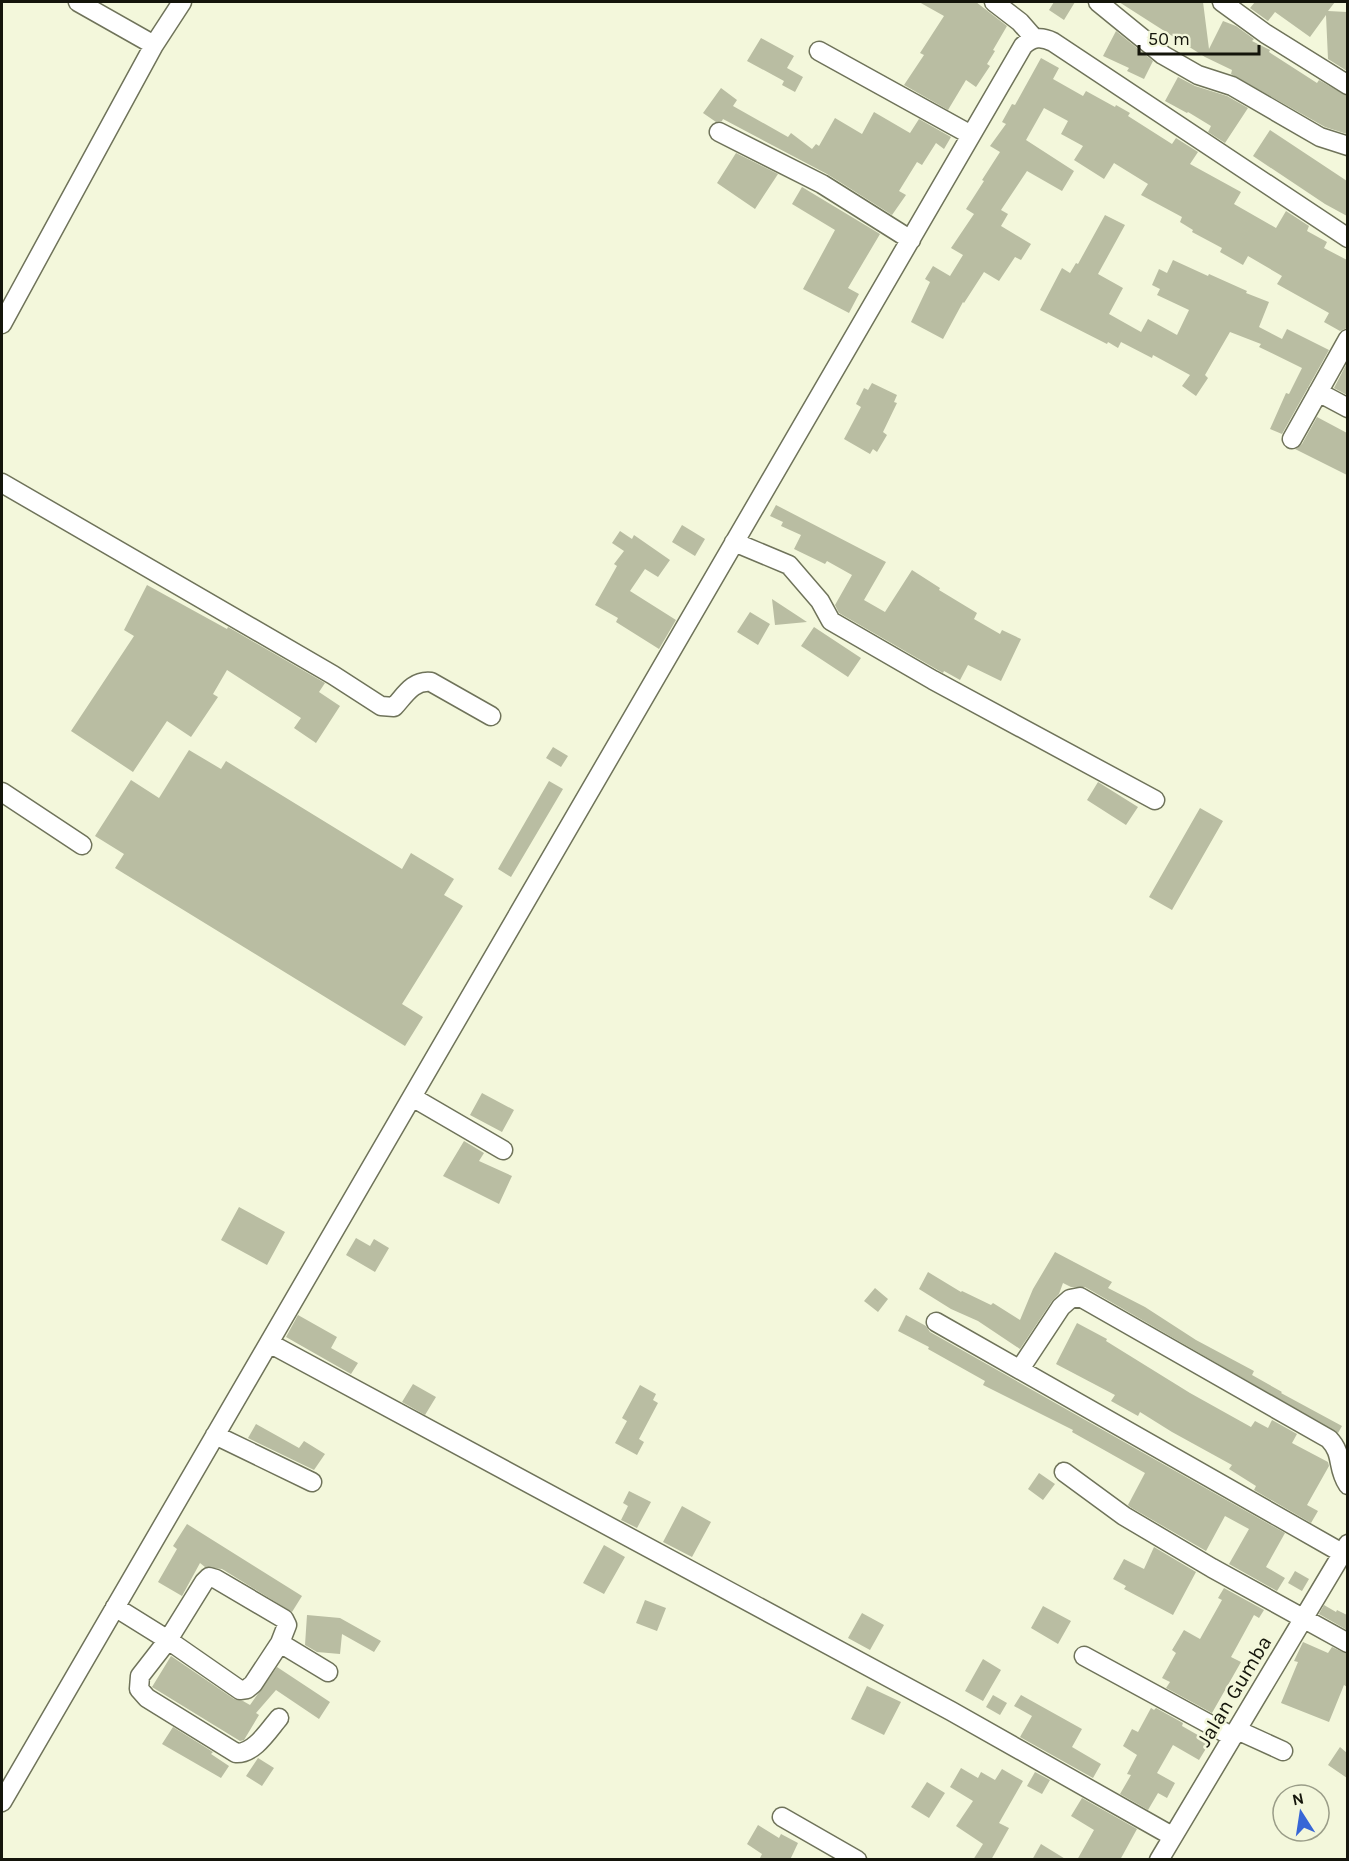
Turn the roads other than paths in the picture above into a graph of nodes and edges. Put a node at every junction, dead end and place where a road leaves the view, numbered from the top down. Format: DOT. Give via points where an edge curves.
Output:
graph roads {
  1 [pos="78,2"];
  2 [pos="182,2"];
  3 [pos="994,2"];
  4 [pos="1098,2"];
  5 [pos="1222,2"];
  6 [pos="1034,38"];
  7 [pos="154,45"];
  8 [pos="819,51"];
  9 [pos="1347,85"];
  10 [pos="719,132"];
  11 [pos="971,135"];
  12 [pos="1347,146"];
  13 [pos="1347,238"];
  14 [pos="910,240"];
  15 [pos="2,324"];
  16 [pos="1347,339"];
  17 [pos="1318,392"];
  18 [pos="1347,408"];
  19 [pos="1292,439"];
  20 [pos="2,483"];
  21 [pos="734,542"];
  22 [pos="491,716"];
  23 [pos="2,792"];
  24 [pos="1155,800"];
  25 [pos="82,845"];
  26 [pos="412,1097"];
  27 [pos="503,1150"];
  28 [pos="936,1322"];
  29 [pos="269,1343"];
  30 [pos="1020,1369"];
  31 [pos="215,1435"];
  32 [pos="1064,1472"];
  33 [pos="312,1482"];
  34 [pos="1347,1485"];
  35 [pos="1345,1549"];
  36 [pos="115,1607"];
  37 [pos="1304,1619"];
  38 [pos="168,1640"];
  39 [pos="280,1643"];
  40 [pos="1347,1643"];
  41 [pos="1084,1656"];
  42 [pos="328,1672"];
  43 [pos="279,1718"];
  44 [pos="1235,1733"];
  45 [pos="1283,1751"];
  46 [pos="2,1802"];
  47 [pos="782,1817"];
  48 [pos="1172,1836"];
  49 [pos="857,1860"];
  50 [pos="1159,1860"];
  1 -- 7 [label="street"];
  2 -- 7 [label="street"];
  3 -- 6 [label="street"];
  4 -- 12 [label="street" via="1172,60 1198,75 1232,86 1320,137"];
  5 -- 9 [label="street"];
  6 -- 11 [label="street" via="1023,46"];
  6 -- 13 [label="street" via="1053,42"];
  7 -- 15 [label="street"];
  8 -- 11 [label="street"];
  10 -- 14 [label="street" via="822,184"];
  11 -- 14 [label="street"];
  14 -- 21 [label="street"];
  16 -- 17 [label="street"];
  17 -- 18 [label="street"];
  17 -- 19 [label="street"];
  20 -- 22 [label="street" via="381,706 394,707 416,683 423,681"];
  21 -- 24 [label="street" via="789,565 820,601 831,621"];
  21 -- 26 [label="street"];
  23 -- 25 [label="street"];
  26 -- 27 [label="street"];
  26 -- 29 [label="street"];
  28 -- 30 [label="street"];
  29 -- 31 [label="street"];
  29 -- 48 [label="street" via="940,1705"];
  30 -- 34 [label="street" via="1061,1307 1080,1297 1329,1439 1338,1449"];
  30 -- 35 [label="street"];
  31 -- 33 [label="street"];
  31 -- 36 [label="street"];
  32 -- 37 [label="street" via="1125,1516"];
  35 -- 37 [label="street, Jalan Gumba"];
  36 -- 38 [label="street"];
  36 -- 46 [label="street"];
  37 -- 40 [label="street"];
  37 -- 44 [label="street, Jalan Gumba"];
  38 -- 39 [label="street" via="240,1690 253,1684"];
  38 -- 39 [label="street" via="208,1577 284,1619 287,1625"];
  38 -- 43 [label="street" via="140,1676 140,1689 147,1698 236,1753 243,1754 252,1748"];
  39 -- 42 [label="street"];
  41 -- 44 [label="street"];
  44 -- 45 [label="street"];
  44 -- 48 [label="street, Jalan Gumba"];
  47 -- 49 [label="street"];
  48 -- 50 [label="street, Jalan Gumba"];
}
